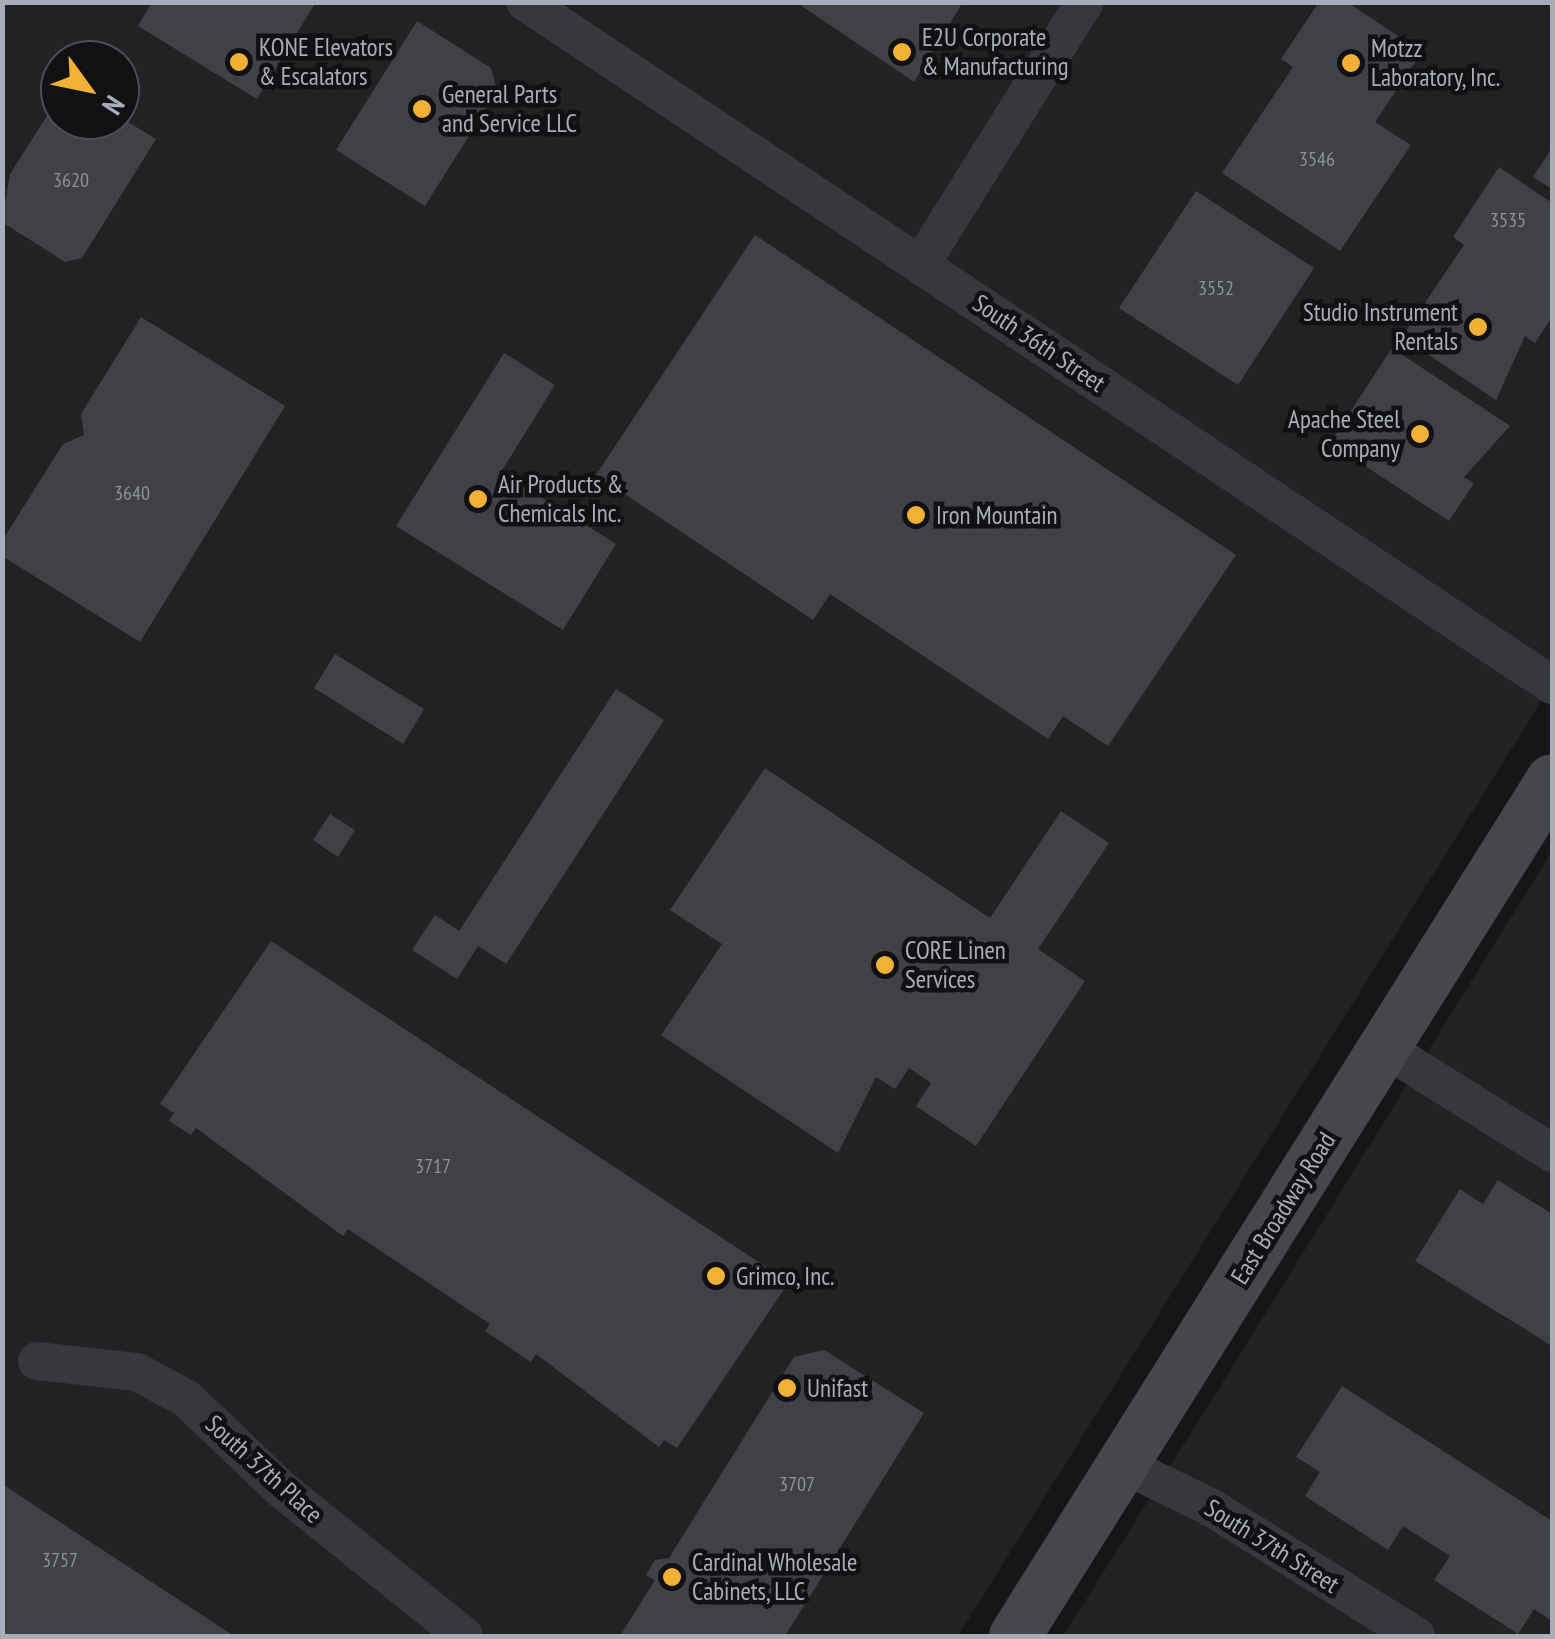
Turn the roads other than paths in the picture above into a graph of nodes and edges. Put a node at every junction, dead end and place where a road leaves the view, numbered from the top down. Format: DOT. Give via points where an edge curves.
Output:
graph roads {
  1 [pos="525,2"];
  2 [pos="1085,2"];
  3 [pos="921,264"];
  4 [pos="1552,685"];
  5 [pos="1552,780"];
  6 [pos="1384,1048"];
  7 [pos="1552,1153"];
  8 [pos="37,1361"];
  9 [pos="1122,1464"];
  10 [pos="464,1636"];
  11 [pos="1015,1636"];
  12 [pos="1416,1636"];
  1 -- 3 [label="street, South 36th Street"];
  2 -- 3 [label="street"];
  3 -- 4 [label="street, South 36th Street"];
  5 -- 6 [label="main road, East Broadway Road"];
  6 -- 7 [label="street"];
  6 -- 9 [label="main road, East Broadway Road"];
  8 -- 10 [label="street, South 37th Place" via="137,1372 187,1399 280,1488"];
  9 -- 11 [label="main road, East Broadway Road"];
  9 -- 12 [label="street, South 37th Street" via="1212,1508"];
}
